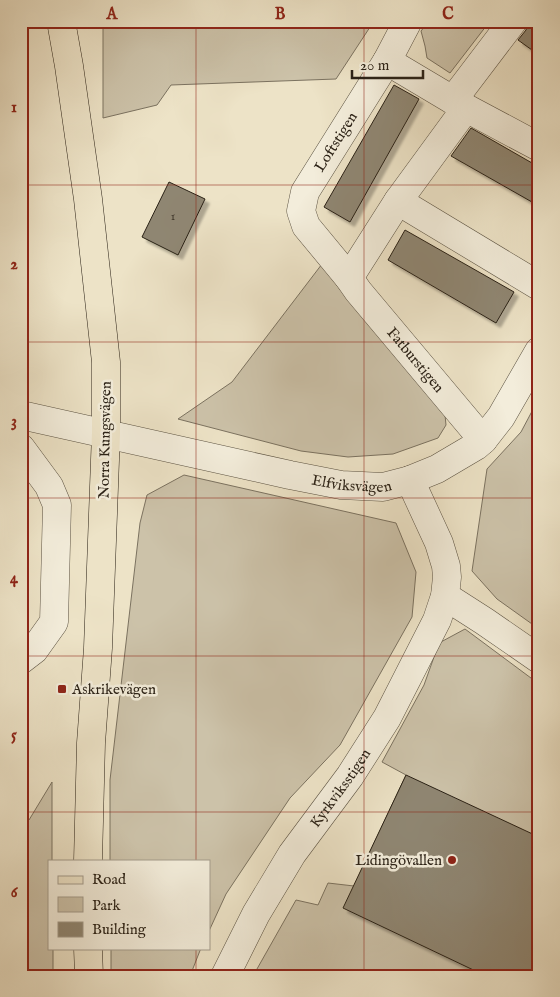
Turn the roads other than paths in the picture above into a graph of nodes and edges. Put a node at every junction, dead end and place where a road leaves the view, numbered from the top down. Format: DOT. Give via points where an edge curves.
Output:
graph roads {
  1 [pos="60,21"];
  2 [pos="408,21"];
  3 [pos="512,21"];
  4 [pos="387,61"];
  5 [pos="460,104"];
  6 [pos="539,146"];
  7 [pos="398,201"];
  8 [pos="306,226"];
  9 [pos="350,278"];
  10 [pos="539,286"];
  11 [pos="539,351"];
  12 [pos="21,415"];
  13 [pos="106,434"];
  14 [pos="483,440"];
  15 [pos="21,448"];
  16 [pos="410,480"];
  17 [pos="446,596"];
  18 [pos="539,659"];
  19 [pos="21,660"];
  20 [pos="88,860"];
  21 [pos="88,950"];
  22 [pos="88,976"];
  23 [pos="226,976"];
  1 -- 13 [label="main road, Norra Kungsvägen" via="88,199 106,362"];
  2 -- 4 [label="street, Loftstigen"];
  3 -- 5 [label="street"];
  4 -- 5 [label="street"];
  4 -- 8 [label="street, Loftstigen" via="304,192 301,211"];
  5 -- 6 [label="street"];
  5 -- 7 [label="street"];
  7 -- 9 [label="street"];
  7 -- 10 [label="street"];
  8 -- 9 [label="street, Fatburstigen"];
  9 -- 14 [label="street, Fatburstigen"];
  11 -- 14 [label="street, Elfviksvägen" via="501,418"];
  12 -- 13 [label="street"];
  13 -- 16 [label="street, Elfviksvägen" via="341,485 383,487"];
  13 -- 20 [label="main road, Norra Kungsvägen"];
  14 -- 16 [label="street, Elfviksvägen" via="437,469"];
  15 -- 19 [label="street" via="49,486 58,505 54,622 34,650"];
  16 -- 17 [label="street, Kyrkviksstigen" via="446,566"];
  17 -- 18 [label="street"];
  17 -- 23 [label="street, Kyrkviksstigen" via="387,718 350,776 292,854 256,914"];
  21 -- 22 [label="main road"];
}
